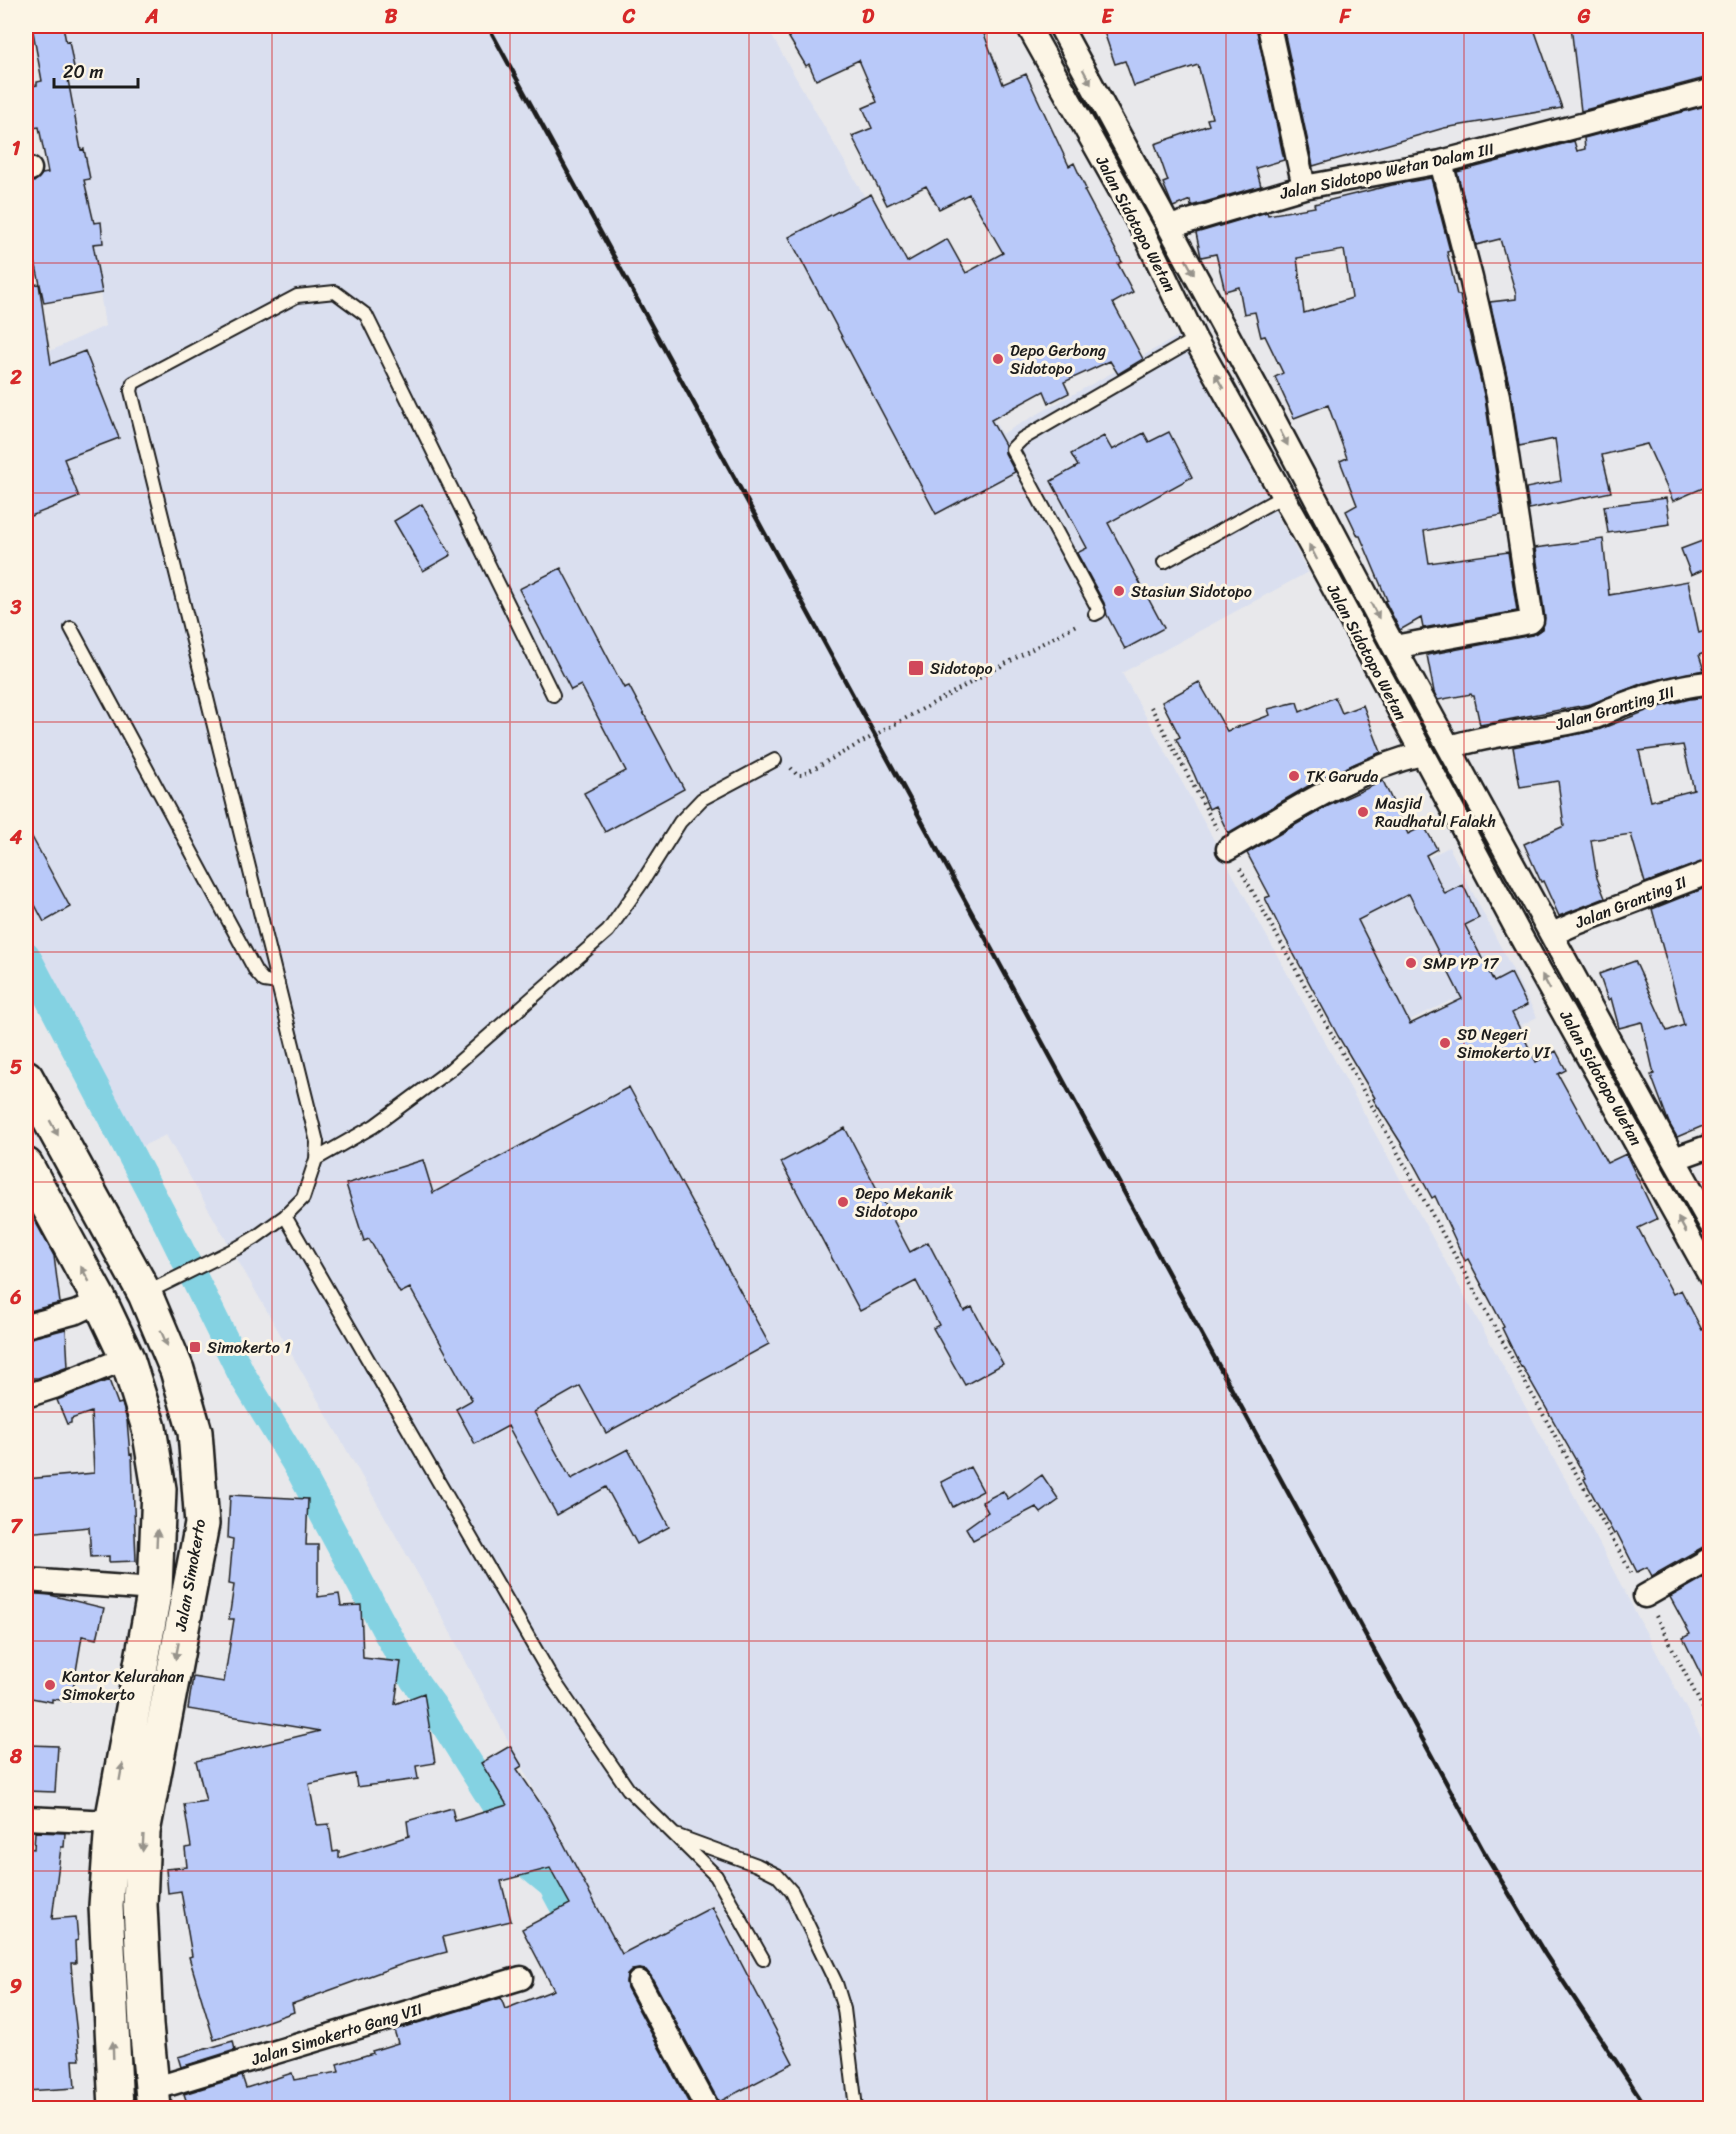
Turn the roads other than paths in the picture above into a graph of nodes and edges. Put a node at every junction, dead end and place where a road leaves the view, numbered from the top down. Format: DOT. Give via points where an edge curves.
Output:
graph roads {
  1 [pos="1028,26"];
  2 [pos="1059,26"];
  3 [pos="1269,26"];
  4 [pos="1710,91"];
  5 [pos="1441,162"];
  6 [pos="1304,187"];
  7 [pos="1169,227"];
  8 [pos="1195,339"];
  9 [pos="1283,496"];
  10 [pos="1164,562"];
  11 [pos="1095,614"];
  12 [pos="71,628"];
  13 [pos="1394,647"];
  14 [pos="1710,683"];
  15 [pos="553,695"];
  16 [pos="1450,747"];
  17 [pos="1421,754"];
  18 [pos="776,760"];
  19 [pos="1228,849"];
  20 [pos="1710,872"];
  21 [pos="1552,934"];
  22 [pos="278,983"];
  23 [pos="26,1077"];
  24 [pos="1710,1146"];
  25 [pos="316,1159"];
  26 [pos="1674,1159"];
  27 [pos="26,1165"];
  28 [pos="285,1216"];
  29 [pos="1710,1222"];
  30 [pos="1710,1276"];
  31 [pos="158,1287"];
  32 [pos="100,1301"];
  33 [pos="26,1326"];
  34 [pos="127,1358"];
  35 [pos="26,1396"];
  36 [pos="1710,1559"];
  37 [pos="26,1580"];
  38 [pos="154,1589"];
  39 [pos="1645,1596"];
  40 [pos="26,1818"];
  41 [pos="112,1822"];
  42 [pos="671,1833"];
  43 [pos="762,1959"];
  44 [pos="521,1978"];
  45 [pos="639,1982"];
  46 [pos="154,2099"];
  47 [pos="116,2109"];
  48 [pos="707,2109"];
  49 [pos="856,2109"];
  1 -- 8 [label="street, Jalan Sidotopo Wetan" via="1144,233"];
  2 -- 7 [label="street, Jalan Sidotopo Wetan, one-way"];
  3 -- 6 [label="street"];
  4 -- 5 [label="street, Jalan Sidotopo Wetan Dalam III"];
  5 -- 6 [label="street, Jalan Sidotopo Wetan Dalam III"];
  5 -- 13 [label="street" via="1498,396 1531,621"];
  6 -- 7 [label="street, Jalan Sidotopo Wetan Dalam III"];
  7 -- 13 [label="street, Jalan Sidotopo Wetan, one-way"];
  9 -- 8 [label="street, Jalan Sidotopo Wetan, one-way"];
  8 -- 11 [label="lane" via="1022,438 1012,449 1097,607 1099,612"];
  9 -- 10 [label="lane"];
  17 -- 9 [label="street, Jalan Sidotopo Wetan, one-way"];
  12 -- 22 [label="lane" via="256,972 264,981"];
  13 -- 16 [label="street, Jalan Sidotopo Wetan"];
  14 -- 16 [label="street, Jalan Granting III" via="1648,697 1598,716"];
  15 -- 22 [label="lane" via="366,315 358,309 335,292 297,296 134,383 131,391"];
  16 -- 21 [label="street, Jalan Sidotopo Wetan"];
  17 -- 19 [label="street" via="1393,760 1322,794"];
  30 -- 17 [label="street, Jalan Sidotopo Wetan, one-way"];
  18 -- 25 [label="lane" via="702,799 680,822 608,931 451,1069 374,1126"];
  20 -- 21 [label="street, Jalan Granting II"];
  21 -- 26 [label="street, Jalan Sidotopo Wetan"];
  22 -- 25 [label="lane" via="317,1142"];
  23 -- 31 [label="highway, Jalan Simokerto, one-way"];
  24 -- 26 [label="street"];
  25 -- 28 [label="lane" via="303,1198"];
  26 -- 29 [label="street, Jalan Sidotopo Wetan"];
  32 -- 27 [label="highway, Jalan Simokerto, one-way"];
  28 -- 31 [label="lane" via="256,1237"];
  28 -- 42 [label="lane" via="552,1678 628,1789"];
  31 -- 46 [label="highway, Jalan Simokerto, one-way" via="195,1432 202,1524 143,1832 140,1905"];
  32 -- 33 [label="street" via="77,1312"];
  32 -- 34 [label="highway, Jalan Simokerto"];
  34 -- 35 [label="street"];
  38 -- 34 [label="highway, Jalan Simokerto, one-way" via="159,1489 149,1428"];
  36 -- 39 [label="street"];
  37 -- 38 [label="street"];
  41 -- 38 [label="highway, Jalan Simokerto, one-way"];
  40 -- 41 [label="street"];
  47 -- 41 [label="highway, Jalan Simokerto, one-way" via="106,1906"];
  42 -- 43 [label="lane" via="716,1876"];
  42 -- 49 [label="lane" via="757,1864 777,1875 792,1892 836,1983 844,2009"];
  44 -- 46 [label="street, Jalan Simokerto Gang VII"];
  45 -- 48 [label="street"];
}
